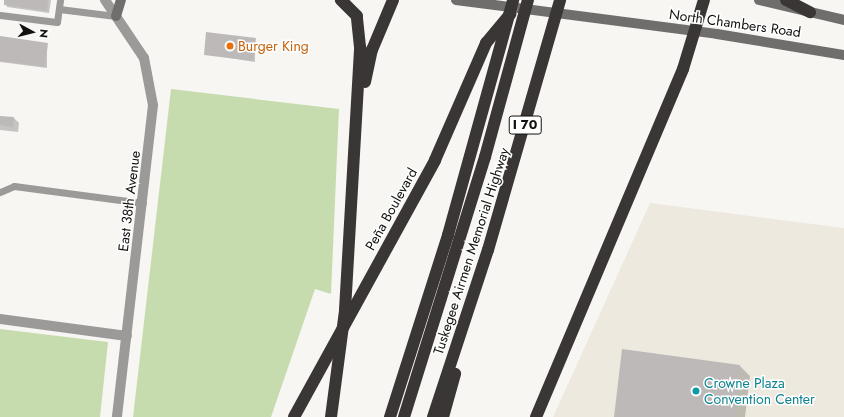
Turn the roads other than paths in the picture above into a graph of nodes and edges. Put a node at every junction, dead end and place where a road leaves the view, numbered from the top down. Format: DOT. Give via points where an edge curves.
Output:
graph roads {
  1 [pos="60,0"];
  2 [pos="105,0"];
  3 [pos="121,0"];
  4 [pos="341,0"];
  5 [pos="393,0"];
  6 [pos="456,0"];
  7 [pos="513,0"];
  8 [pos="528,0"];
  9 [pos="560,0"];
  10 [pos="704,0"];
  11 [pos="759,0"];
  12 [pos="786,0"];
  13 [pos="59,9"];
  14 [pos="810,12"];
  15 [pos="510,14"];
  16 [pos="0,15"];
  17 [pos="116,16"];
  18 [pos="844,20"];
  19 [pos="696,31"];
  20 [pos="844,55"];
  21 [pos="355,144"];
  22 [pos="0,192"];
  23 [pos="143,203"];
  24 [pos="488,250"];
  25 [pos="0,319"];
  26 [pos="127,336"];
  27 [pos="117,417"];
  28 [pos="294,417"];
  29 [pos="331,417"];
  30 [pos="390,417"];
  31 [pos="404,417"];
  32 [pos="433,417"];
  33 [pos="443,417"];
  34 [pos="536,417"];
  1 -- 13 [label="lane"];
  2 -- 17 [label="street, East 38th Avenue"];
  3 -- 17 [label="main road"];
  4 -- 21 [label="highway" via="353,9 360,28"];
  5 -- 21 [label="highway" via="368,64"];
  6 -- 19 [label="main road, North Chambers Road"];
  7 -- 15 [label="highway, Tuskegee Airmen Memorial Highway"];
  8 -- 31 [label="highway" via="485,157"];
  9 -- 24 [label="highway, Tuskegee Airmen Memorial Highway / I 70"];
  10 -- 19 [label="highway"];
  11 -- 14 [label="main road, North Chambers Road"];
  12 -- 14 [label="highway"];
  13 -- 16 [label="lane" via="58,22"];
  13 -- 17 [label="lane"];
  14 -- 18 [label="main road, North Chambers Road"];
  15 -- 28 [label="highway, Peña Boulevard" via="486,43 424,181"];
  15 -- 30 [label="highway, Tuskegee Airmen Memorial Highway" via="436,278"];
  17 -- 23 [label="street, East 38th Avenue" via="144,58 151,80 153,123"];
  19 -- 20 [label="main road, North Chambers Road"];
  19 -- 34 [label="highway"];
  21 -- 29 [label="highway" via="343,333"];
  22 -- 23 [label="lane" via="14,186"];
  23 -- 26 [label="street, East 38th Avenue"];
  24 -- 32 [label="highway, Tuskegee Airmen Memorial Highway / I 70"];
  24 -- 33 [label="highway"];
  25 -- 26 [label="street"];
  26 -- 27 [label="street, East 38th Avenue"];
}
